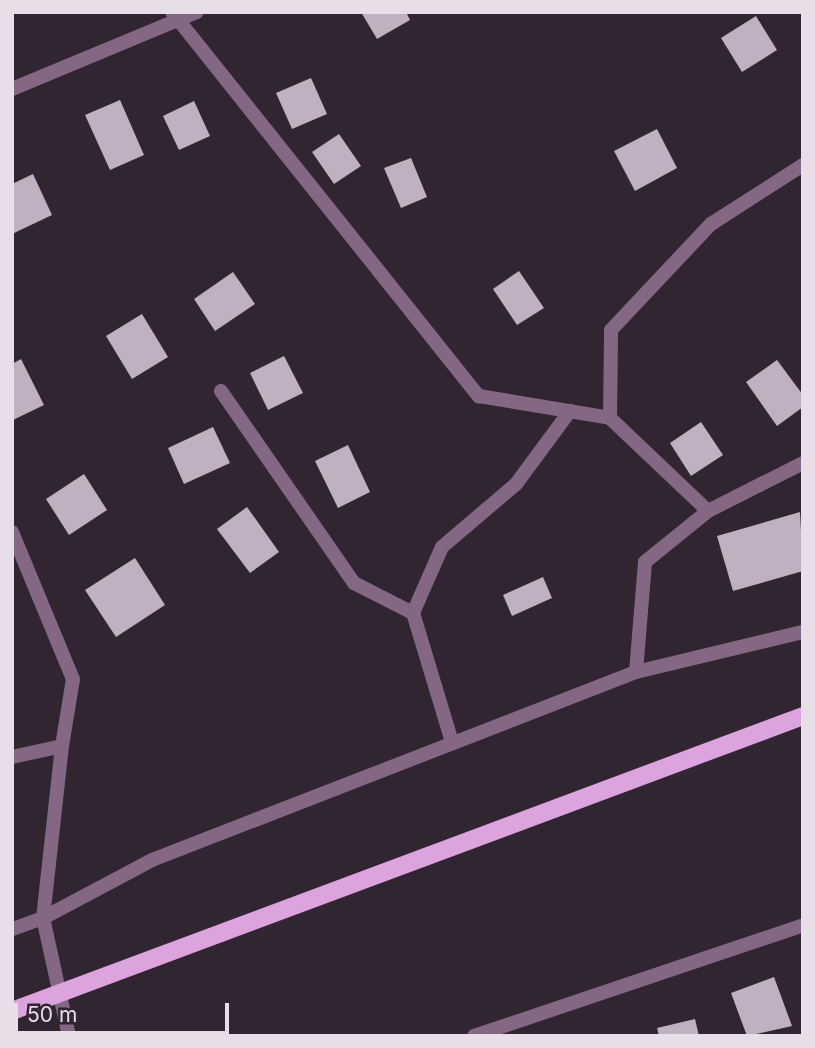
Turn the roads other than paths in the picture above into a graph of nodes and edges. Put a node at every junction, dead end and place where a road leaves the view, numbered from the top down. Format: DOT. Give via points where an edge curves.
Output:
graph roads {
  1 [pos="197,12"];
  2 [pos="174,16"];
  3 [pos="12,89"];
  4 [pos="803,165"];
  5 [pos="221,391"];
  6 [pos="570,411"];
  7 [pos="610,418"];
  8 [pos="803,463"];
  9 [pos="708,511"];
  10 [pos="12,532"];
  11 [pos="413,613"];
  12 [pos="803,632"];
  13 [pos="636,672"];
  14 [pos="803,716"];
  15 [pos="452,742"];
  16 [pos="62,746"];
  17 [pos="12,757"];
  18 [pos="43,918"];
  19 [pos="803,925"];
  20 [pos="12,929"];
  21 [pos="56,992"];
  22 [pos="12,1011"];
  23 [pos="69,1036"];
  24 [pos="474,1036"];
  1 -- 2 [label="street"];
  2 -- 3 [label="street"];
  2 -- 6 [label="street" via="478,397"];
  4 -- 7 [label="street" via="711,224 611,330"];
  5 -- 11 [label="street" via="354,583"];
  6 -- 7 [label="street"];
  6 -- 11 [label="street" via="516,484 442,547"];
  7 -- 9 [label="street"];
  8 -- 9 [label="street"];
  9 -- 13 [label="street" via="645,562"];
  10 -- 16 [label="street" via="73,679"];
  11 -- 15 [label="street"];
  12 -- 13 [label="street"];
  13 -- 15 [label="street"];
  14 -- 21 [label="main road"];
  15 -- 18 [label="street" via="152,860"];
  16 -- 17 [label="street"];
  16 -- 18 [label="street"];
  18 -- 20 [label="street"];
  18 -- 21 [label="street"];
  19 -- 24 [label="street"];
  21 -- 22 [label="main road"];
  21 -- 23 [label="street"];
}
